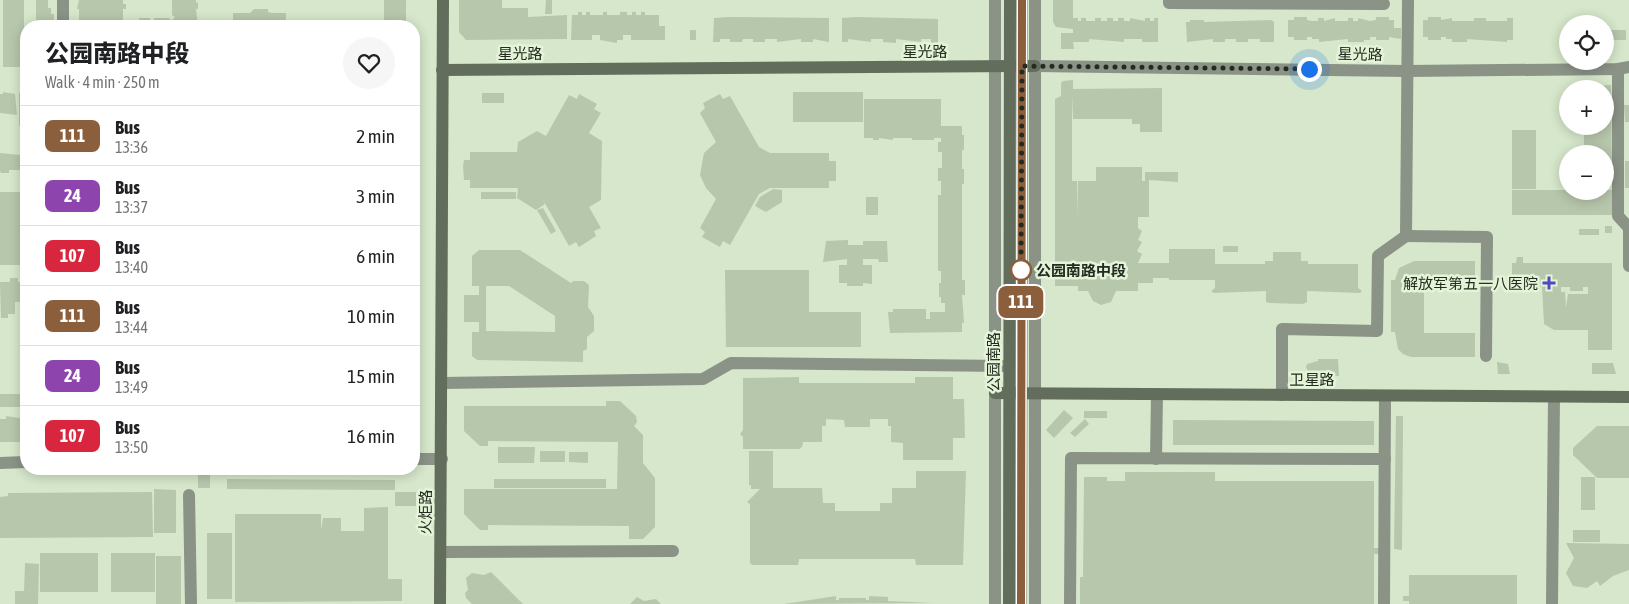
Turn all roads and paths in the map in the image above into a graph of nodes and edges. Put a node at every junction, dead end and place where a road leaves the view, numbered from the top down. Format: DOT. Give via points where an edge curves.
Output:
graph roads {
  1 [pos="63,0"];
  2 [pos="442,0"];
  3 [pos="995,0"];
  4 [pos="1010,0"];
  5 [pos="1022,0"];
  6 [pos="1035,0"];
  7 [pos="1169,0"];
  8 [pos="1408,0"];
  9 [pos="1384,4"];
  10 [pos="63,20"];
  11 [pos="995,66"];
  12 [pos="1022,66"];
  13 [pos="1624,68"];
  14 [pos="442,70"];
  15 [pos="1407,71"];
  16 [pos="1406,236"];
  17 [pos="1629,266"];
  18 [pos="1486,356"];
  19 [pos="995,366"];
  20 [pos="1009,366"];
  21 [pos="442,383"];
  22 [pos="995,393"];
  23 [pos="1015,393"];
  24 [pos="1035,393"];
  25 [pos="1157,394"];
  26 [pos="1282,395"];
  27 [pos="1385,396"];
  28 [pos="1554,397"];
  29 [pos="1629,397"];
  30 [pos="1156,458"];
  31 [pos="420,459"];
  32 [pos="442,459"];
  33 [pos="1385,459"];
  34 [pos="20,462"];
  35 [pos="0,463"];
  36 [pos="189,495"];
  37 [pos="673,551"];
  38 [pos="441,552"];
  39 [pos="191,604"];
  40 [pos="440,604"];
  41 [pos="995,604"];
  42 [pos="1010,604"];
  43 [pos="1021,604"];
  44 [pos="1035,604"];
  45 [pos="1070,604"];
  46 [pos="1384,604"];
  47 [pos="1552,604"];
  1 -- 10 [label="street"];
  2 -- 14 [label="street, 火炬路"];
  3 -- 11 [label="street"];
  4 -- 12 [label="street, 公园南路"];
  5 -- 12 [label="street, 公园南路"];
  6 -- 12 [label="street"];
  7 -- 9 [label="street" via="1169,3"];
  8 -- 15 [label="street"];
  11 -- 12 [label="street, 星光路"];
  11 -- 14 [label="street, 星光路"];
  11 -- 19 [label="street"];
  12 -- 15 [label="street, 星光路"];
  12 -- 20 [label="street, 公园南路"];
  12 -- 23 [label="street, 公园南路"];
  12 -- 24 [label="street"];
  13 -- 15 [label="street, 星光路"];
  13 -- 17 [label="street" via="1618,216 1629,228"];
  14 -- 21 [label="street, 火炬路"];
  15 -- 16 [label="street"];
  16 -- 18 [label="street" via="1487,237"];
  16 -- 26 [label="street" via="1378,256 1377,331 1282,329"];
  19 -- 20 [label="street"];
  19 -- 21 [label="street" via="731,363 703,379"];
  19 -- 22 [label="street"];
  20 -- 23 [label="street, 公园南路"];
  21 -- 32 [label="street, 火炬路"];
  22 -- 23 [label="street, 卫星路"];
  22 -- 41 [label="street"];
  23 -- 24 [label="street, 卫星路"];
  23 -- 42 [label="street, 公园南路"];
  23 -- 43 [label="street, 公园南路"];
  24 -- 25 [label="street, 卫星路"];
  24 -- 44 [label="street"];
  25 -- 26 [label="street, 卫星路"];
  25 -- 30 [label="street"];
  26 -- 27 [label="street, 卫星路"];
  27 -- 28 [label="street, 卫星路"];
  27 -- 33 [label="street"];
  28 -- 29 [label="street, 卫星路"];
  28 -- 47 [label="street"];
  30 -- 33 [label="street"];
  30 -- 45 [label="street" via="1071,458"];
  31 -- 32 [label="street"];
  32 -- 38 [label="street, 火炬路"];
  33 -- 46 [label="street"];
  34 -- 35 [label="street"];
  36 -- 39 [label="street"];
  37 -- 38 [label="street"];
  38 -- 40 [label="street, 火炬路"];
}
